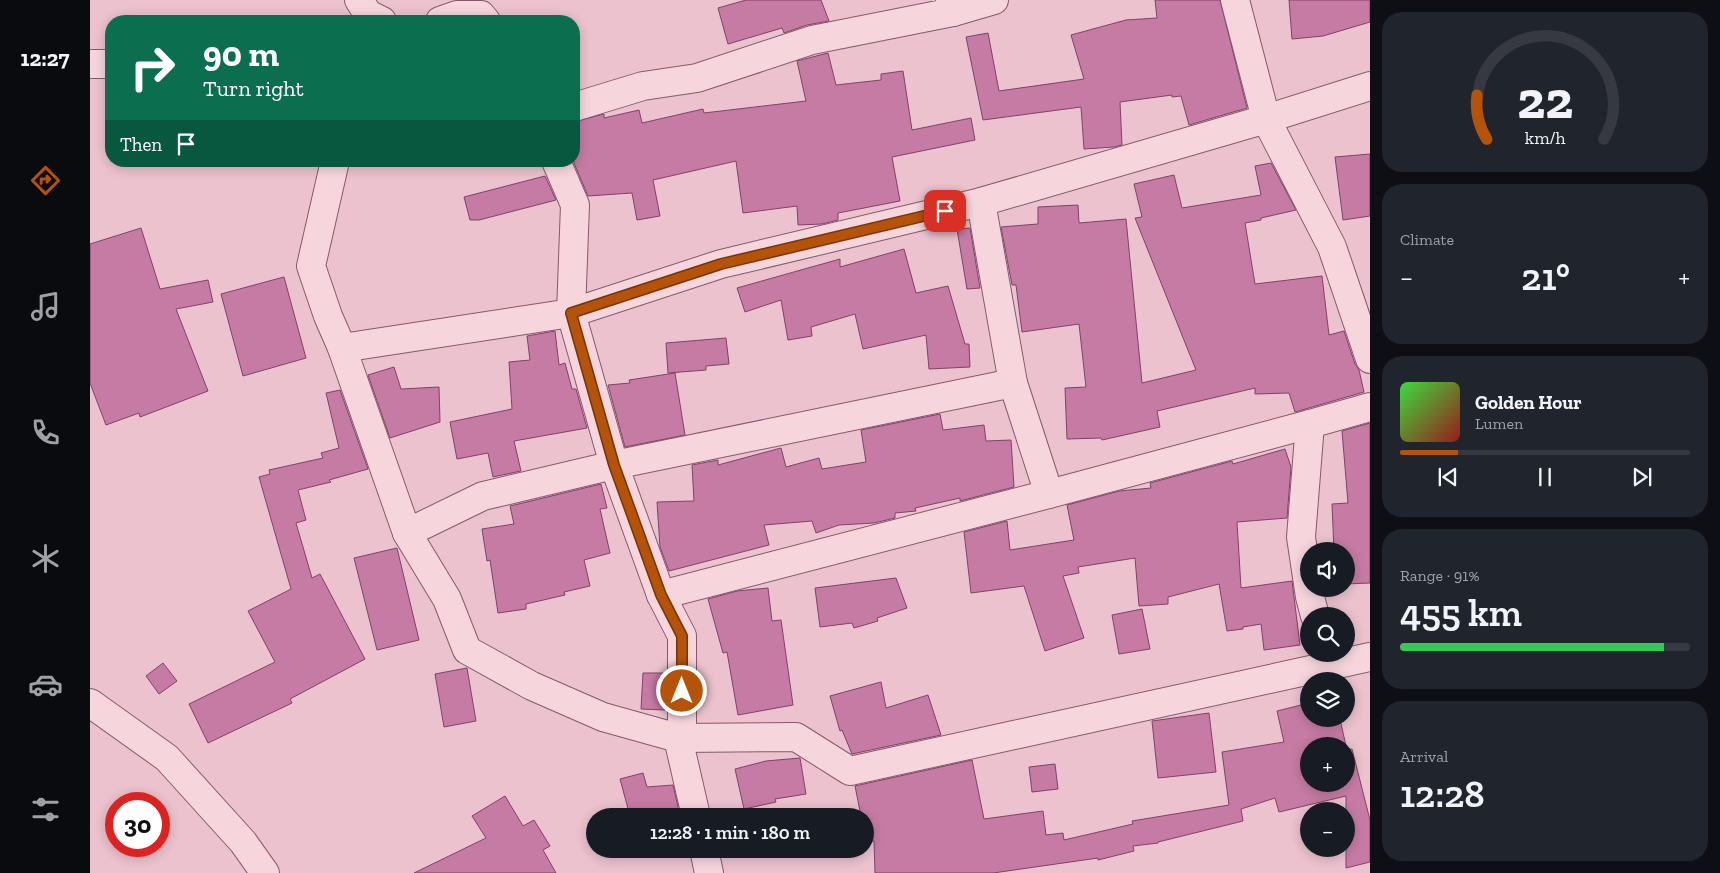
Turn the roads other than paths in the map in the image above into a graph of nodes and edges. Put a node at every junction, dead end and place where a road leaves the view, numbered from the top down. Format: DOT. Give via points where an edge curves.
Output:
graph roads {
  1 [pos="994,0"];
  2 [pos="1235,0"];
  3 [pos="951,6"];
  4 [pos="457,15"];
  5 [pos="482,15"];
  6 [pos="90,64"];
  7 [pos="105,64"];
  8 [pos="1370,86"];
  9 [pos="580,105"];
  10 [pos="1266,119"];
  11 [pos="334,167"];
  12 [pos="559,167"];
  13 [pos="981,202"];
  14 [pos="571,313"];
  15 [pos="342,348"];
  16 [pos="1370,359"];
  17 [pos="1013,383"];
  18 [pos="1370,406"];
  19 [pos="1310,424"];
  20 [pos="614,465"];
  21 [pos="1049,494"];
  22 [pos="407,533"];
  23 [pos="661,595"];
  24 [pos="1313,607"];
  25 [pos="1370,657"];
  26 [pos="1355,658"];
  27 [pos="1315,662"];
  28 [pos="90,703"];
  29 [pos="678,738"];
  30 [pos="694,808"];
  31 [pos="706,858"];
  32 [pos="265,873"];
  33 [pos="709,873"];
  1 -- 3 [label="street"];
  2 -- 10 [label="street"];
  3 -- 9 [label="street" via="812,40 697,78 643,86"];
  4 -- 5 [label="street"];
  6 -- 7 [label="street"];
  8 -- 10 [label="street"];
  10 -- 13 [label="street"];
  10 -- 16 [label="street" via="1332,247"];
  11 -- 15 [label="street" via="311,266"];
  12 -- 14 [label="street" via="575,205"];
  13 -- 14 [label="street" via="721,264"];
  13 -- 17 [label="street"];
  14 -- 15 [label="street"];
  14 -- 20 [label="street"];
  15 -- 22 [label="street"];
  17 -- 20 [label="street"];
  17 -- 21 [label="street"];
  18 -- 19 [label="street"];
  19 -- 21 [label="street"];
  19 -- 24 [label="street" via="1301,537"];
  20 -- 22 [label="street" via="483,496"];
  20 -- 23 [label="street"];
  21 -- 23 [label="street"];
  22 -- 29 [label="street" via="447,599 467,650 532,686 603,717"];
  23 -- 29 [label="street" via="682,636 682,728"];
  25 -- 26 [label="street"];
  27 -- 29 [label="street" via="850,771 796,737"];
  28 -- 32 [label="street" via="167,758 243,842"];
  29 -- 30 [label="street"];
  31 -- 33 [label="street"];
}
